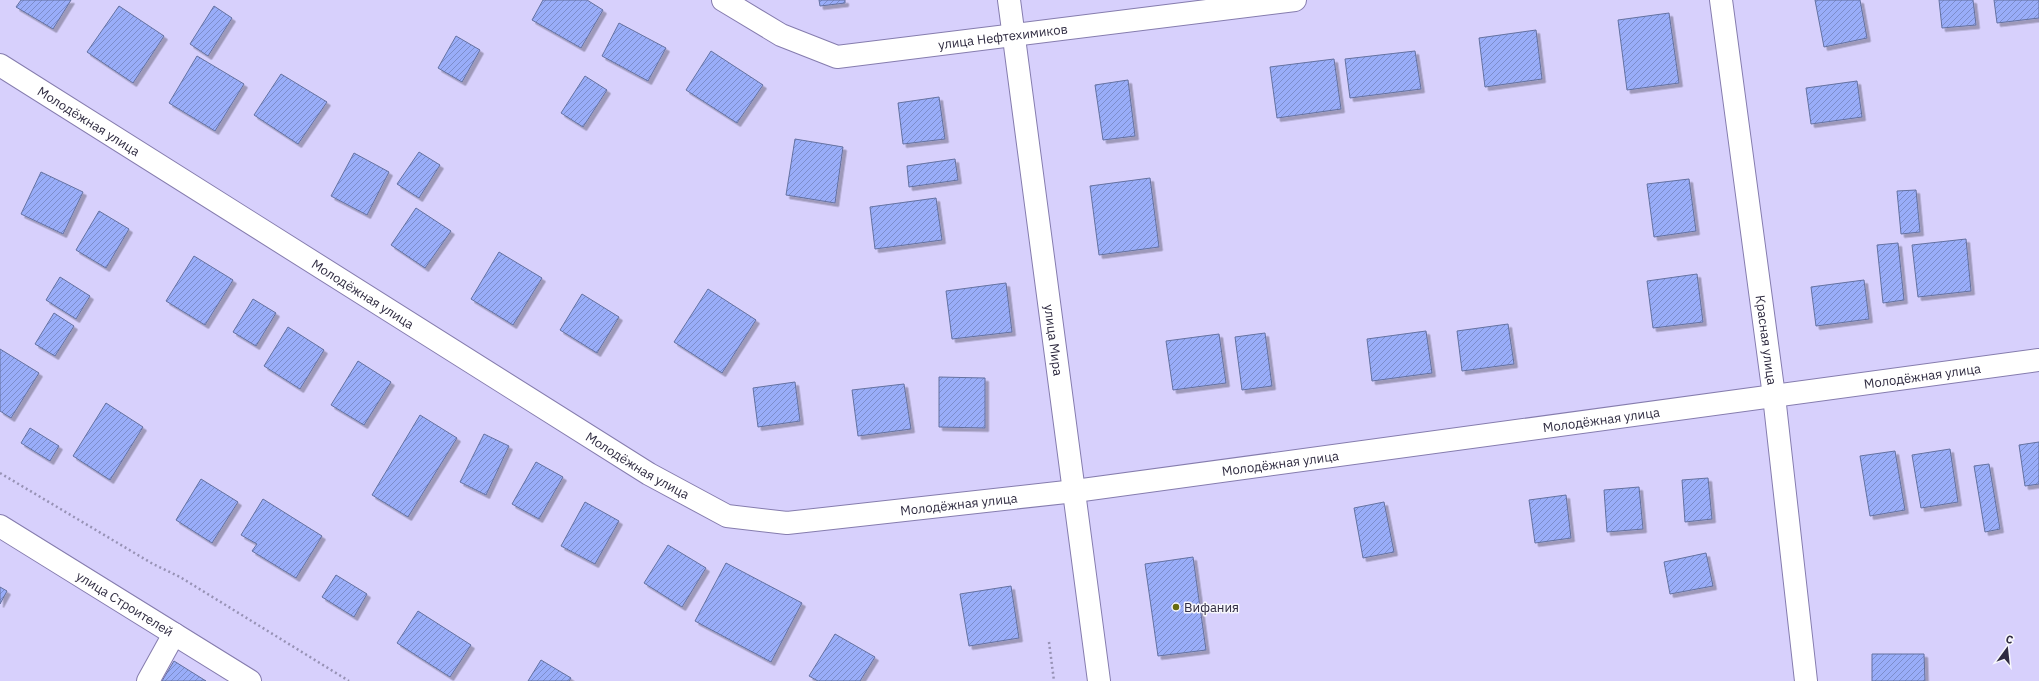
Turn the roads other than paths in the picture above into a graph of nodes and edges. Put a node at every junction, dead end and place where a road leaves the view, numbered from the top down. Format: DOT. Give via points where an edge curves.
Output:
graph roads {
  1 [pos="723,0"];
  2 [pos="1009,0"];
  3 [pos="1295,0"];
  4 [pos="1722,0"];
  5 [pos="1013,35"];
  6 [pos="0,65"];
  7 [pos="2039,360"];
  8 [pos="1774,396"];
  9 [pos="1075,492"];
  10 [pos="0,526"];
  11 [pos="174,634"];
  12 [pos="148,681"];
  13 [pos="250,681"];
  14 [pos="1100,681"];
  15 [pos="1806,681"];
  1 -- 5 [label="street, улица Нефтехимиков" via="781,35 837,57"];
  2 -- 5 [label="street, улица Мира"];
  3 -- 5 [label="street, улица Нефтехимиков"];
  4 -- 8 [label="street, Красная улица"];
  5 -- 9 [label="street, улица Мира"];
  6 -- 9 [label="street, Молодёжная улица" via="649,474 727,516 787,523"];
  7 -- 8 [label="street, Молодёжная улица"];
  8 -- 9 [label="street, Молодёжная улица"];
  8 -- 15 [label="street, Красная улица"];
  9 -- 14 [label="street, улица Мира"];
  10 -- 11 [label="street, улица Строителей"];
  11 -- 12 [label="street"];
  11 -- 13 [label="street, улица Строителей"];
}
